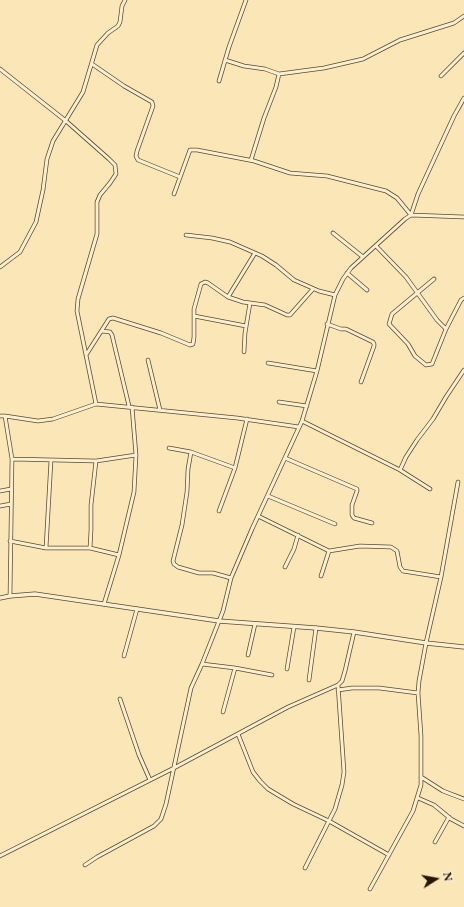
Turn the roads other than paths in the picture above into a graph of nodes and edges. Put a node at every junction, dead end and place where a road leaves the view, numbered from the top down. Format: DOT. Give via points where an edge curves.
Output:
graph roads {
  1 [pos="125,0"];
  2 [pos="246,0"];
  3 [pos="464,16"];
  4 [pos="464,53"];
  5 [pos="225,60"];
  6 [pos="92,64"];
  7 [pos="0,70"];
  8 [pos="279,74"];
  9 [pos="441,76"];
  10 [pos="219,80"];
  11 [pos="464,98"];
  12 [pos="66,121"];
  13 [pos="251,160"];
  14 [pos="180,177"];
  15 [pos="174,194"];
  16 [pos="411,215"];
  17 [pos="464,217"];
  18 [pos="333,233"];
  19 [pos="186,235"];
  20 [pos="376,246"];
  21 [pos="255,253"];
  22 [pos="363,257"];
  23 [pos="0,267"];
  24 [pos="347,273"];
  25 [pos="434,279"];
  26 [pos="313,288"];
  27 [pos="367,290"];
  28 [pos="417,293"];
  29 [pos="334,295"];
  30 [pos="228,297"];
  31 [pos="464,298"];
  32 [pos="250,303"];
  33 [pos="194,316"];
  34 [pos="327,324"];
  35 [pos="246,326"];
  36 [pos="446,329"];
  37 [pos="102,331"];
  38 [pos="244,352"];
  39 [pos="86,355"];
  40 [pos="148,360"];
  41 [pos="268,363"];
  42 [pos="464,370"];
  43 [pos="317,371"];
  44 [pos="361,382"];
  45 [pos="279,402"];
  46 [pos="96,404"];
  47 [pos="130,406"];
  48 [pos="307,406"];
  49 [pos="160,410"];
  50 [pos="0,416"];
  51 [pos="5,416"];
  52 [pos="247,419"];
  53 [pos="302,422"];
  54 [pos="299,428"];
  55 [pos="169,448"];
  56 [pos="191,452"];
  57 [pos="136,455"];
  58 [pos="285,458"];
  59 [pos="12,459"];
  60 [pos="51,460"];
  61 [pos="96,461"];
  62 [pos="234,468"];
  63 [pos="400,470"];
  64 [pos="458,482"];
  65 [pos="11,489"];
  66 [pos="430,489"];
  67 [pos="0,491"];
  68 [pos="268,496"];
  69 [pos="11,504"];
  70 [pos="0,506"];
  71 [pos="219,511"];
  72 [pos="258,516"];
  73 [pos="372,523"];
  74 [pos="335,524"];
  75 [pos="298,535"];
  76 [pos="10,541"];
  77 [pos="46,548"];
  78 [pos="90,548"];
  79 [pos="329,551"];
  80 [pos="119,555"];
  81 [pos="285,567"];
  82 [pos="321,576"];
  83 [pos="441,577"];
  84 [pos="231,578"];
  85 [pos="10,596"];
  86 [pos="0,598"];
  87 [pos="104,604"];
  88 [pos="136,609"];
  89 [pos="219,621"];
  90 [pos="255,624"];
  91 [pos="294,627"];
  92 [pos="316,628"];
  93 [pos="354,632"];
  94 [pos="426,643"];
  95 [pos="464,647"];
  96 [pos="124,656"];
  97 [pos="248,656"];
  98 [pos="202,664"];
  99 [pos="235,668"];
  100 [pos="286,669"];
  101 [pos="272,675"];
  102 [pos="310,680"];
  103 [pos="338,685"];
  104 [pos="338,690"];
  105 [pos="418,693"];
  106 [pos="120,699"];
  107 [pos="223,712"];
  108 [pos="238,734"];
  109 [pos="174,768"];
  110 [pos="421,777"];
  111 [pos="150,780"];
  112 [pos="418,798"];
  113 [pos="464,799"];
  114 [pos="449,817"];
  115 [pos="329,821"];
  116 [pos="464,826"];
  117 [pos="435,842"];
  118 [pos="389,855"];
  119 [pos="0,856"];
  120 [pos="85,865"];
  121 [pos="305,868"];
  122 [pos="370,889"];
  1 -- 6 [label="street" via="120,22 97,45"];
  2 -- 5 [label="street"];
  3 -- 8 [label="street" via="441,28 400,40 363,59"];
  4 -- 9 [label="street"];
  5 -- 8 [label="street"];
  5 -- 10 [label="street"];
  6 -- 12 [label="street" via="84,92"];
  6 -- 14 [label="street" via="152,102 153,106 136,156 138,160"];
  7 -- 12 [label="street"];
  8 -- 13 [label="street"];
  11 -- 16 [label="street" via="418,194"];
  12 -- 23 [label="street" via="53,141 46,159 44,190 36,222 20,252"];
  12 -- 39 [label="street" via="110,159 115,165 116,174 97,202 97,234 78,299 77,311"];
  13 -- 14 [label="street" via="190,150"];
  13 -- 16 [label="street" via="290,173 327,176 386,191 397,198"];
  14 -- 15 [label="street"];
  16 -- 17 [label="street"];
  16 -- 20 [label="street"];
  18 -- 22 [label="street"];
  19 -- 21 [label="street" via="230,242"];
  20 -- 22 [label="street"];
  20 -- 28 [label="street" via="406,277"];
  21 -- 26 [label="street" via="276,265 294,280"];
  21 -- 30 [label="street"];
  22 -- 24 [label="street"];
  24 -- 27 [label="street"];
  24 -- 29 [label="street"];
  25 -- 28 [label="street"];
  26 -- 29 [label="street"];
  26 -- 32 [label="street" via="290,315 265,305"];
  28 -- 36 [label="street"];
  28 -- 36 [label="street" via="392,314 389,324 408,344 415,356 426,365 432,364"];
  29 -- 34 [label="street"];
  30 -- 32 [label="street"];
  30 -- 33 [label="street" via="208,283 201,284"];
  31 -- 36 [label="street"];
  32 -- 35 [label="street"];
  33 -- 35 [label="street"];
  33 -- 37 [label="street" via="194,343 190,345 162,333 113,318 109,319"];
  34 -- 43 [label="street"];
  34 -- 44 [label="street" via="346,329 373,342 374,346"];
  35 -- 38 [label="street"];
  37 -- 39 [label="street"];
  37 -- 47 [label="street" via="110,332 112,335"];
  39 -- 46 [label="street"];
  40 -- 49 [label="street"];
  41 -- 43 [label="street"];
  42 -- 63 [label="street"];
  43 -- 48 [label="street"];
  45 -- 48 [label="street"];
  46 -- 47 [label="street"];
  46 -- 51 [label="street" via="46,420"];
  47 -- 49 [label="street"];
  47 -- 57 [label="street"];
  48 -- 53 [label="street"];
  49 -- 52 [label="street"];
  50 -- 51 [label="street"];
  51 -- 59 [label="street"];
  52 -- 54 [label="street"];
  52 -- 62 [label="street"];
  53 -- 54 [label="street"];
  53 -- 63 [label="street"];
  54 -- 58 [label="street"];
  55 -- 56 [label="street"];
  56 -- 62 [label="street"];
  56 -- 84 [label="street" via="182,525 173,561 178,567"];
  57 -- 61 [label="street"];
  57 -- 80 [label="street" via="134,492"];
  58 -- 68 [label="street"];
  58 -- 73 [label="street" via="357,489 352,515 354,518"];
  59 -- 60 [label="street"];
  59 -- 65 [label="street"];
  60 -- 61 [label="street"];
  60 -- 77 [label="street"];
  61 -- 78 [label="street"];
  62 -- 71 [label="street"];
  63 -- 66 [label="street"];
  64 -- 83 [label="street"];
  65 -- 67 [label="street"];
  65 -- 69 [label="street"];
  68 -- 72 [label="street"];
  68 -- 74 [label="street"];
  69 -- 70 [label="street"];
  69 -- 76 [label="street"];
  72 -- 75 [label="street"];
  72 -- 84 [label="street"];
  75 -- 79 [label="street"];
  75 -- 81 [label="street"];
  76 -- 77 [label="street"];
  76 -- 85 [label="street"];
  77 -- 78 [label="street"];
  78 -- 80 [label="street"];
  79 -- 82 [label="street"];
  79 -- 83 [label="street" via="360,546 391,546 399,554 400,567 403,571"];
  80 -- 87 [label="street"];
  83 -- 94 [label="street"];
  84 -- 89 [label="street"];
  85 -- 86 [label="street"];
  85 -- 87 [label="street" via="35,594"];
  87 -- 88 [label="street"];
  88 -- 89 [label="street"];
  88 -- 96 [label="street"];
  89 -- 90 [label="street"];
  89 -- 98 [label="street"];
  90 -- 91 [label="street"];
  90 -- 97 [label="street"];
  91 -- 92 [label="street"];
  91 -- 100 [label="street"];
  92 -- 93 [label="street"];
  92 -- 102 [label="street"];
  93 -- 94 [label="street"];
  93 -- 103 [label="street" via="342,681"];
  94 -- 95 [label="street"];
  94 -- 105 [label="street"];
  98 -- 99 [label="street"];
  98 -- 109 [label="street" via="191,688"];
  99 -- 101 [label="street"];
  99 -- 107 [label="street"];
  103 -- 104 [label="street"];
  103 -- 108 [label="street" via="288,707"];
  104 -- 105 [label="street" via="379,688"];
  104 -- 115 [label="street" via="344,772 335,809"];
  105 -- 110 [label="street"];
  106 -- 111 [label="street"];
  108 -- 109 [label="street"];
  108 -- 115 [label="street" via="253,772 268,789"];
  109 -- 111 [label="street"];
  109 -- 120 [label="street" via="166,804 158,823"];
  110 -- 112 [label="street"];
  110 -- 113 [label="street" via="443,791"];
  111 -- 119 [label="street"];
  112 -- 114 [label="street" via="434,805"];
  112 -- 118 [label="street"];
  114 -- 116 [label="street"];
  114 -- 117 [label="street"];
  115 -- 118 [label="street"];
  115 -- 121 [label="street"];
  118 -- 122 [label="street"];
}
